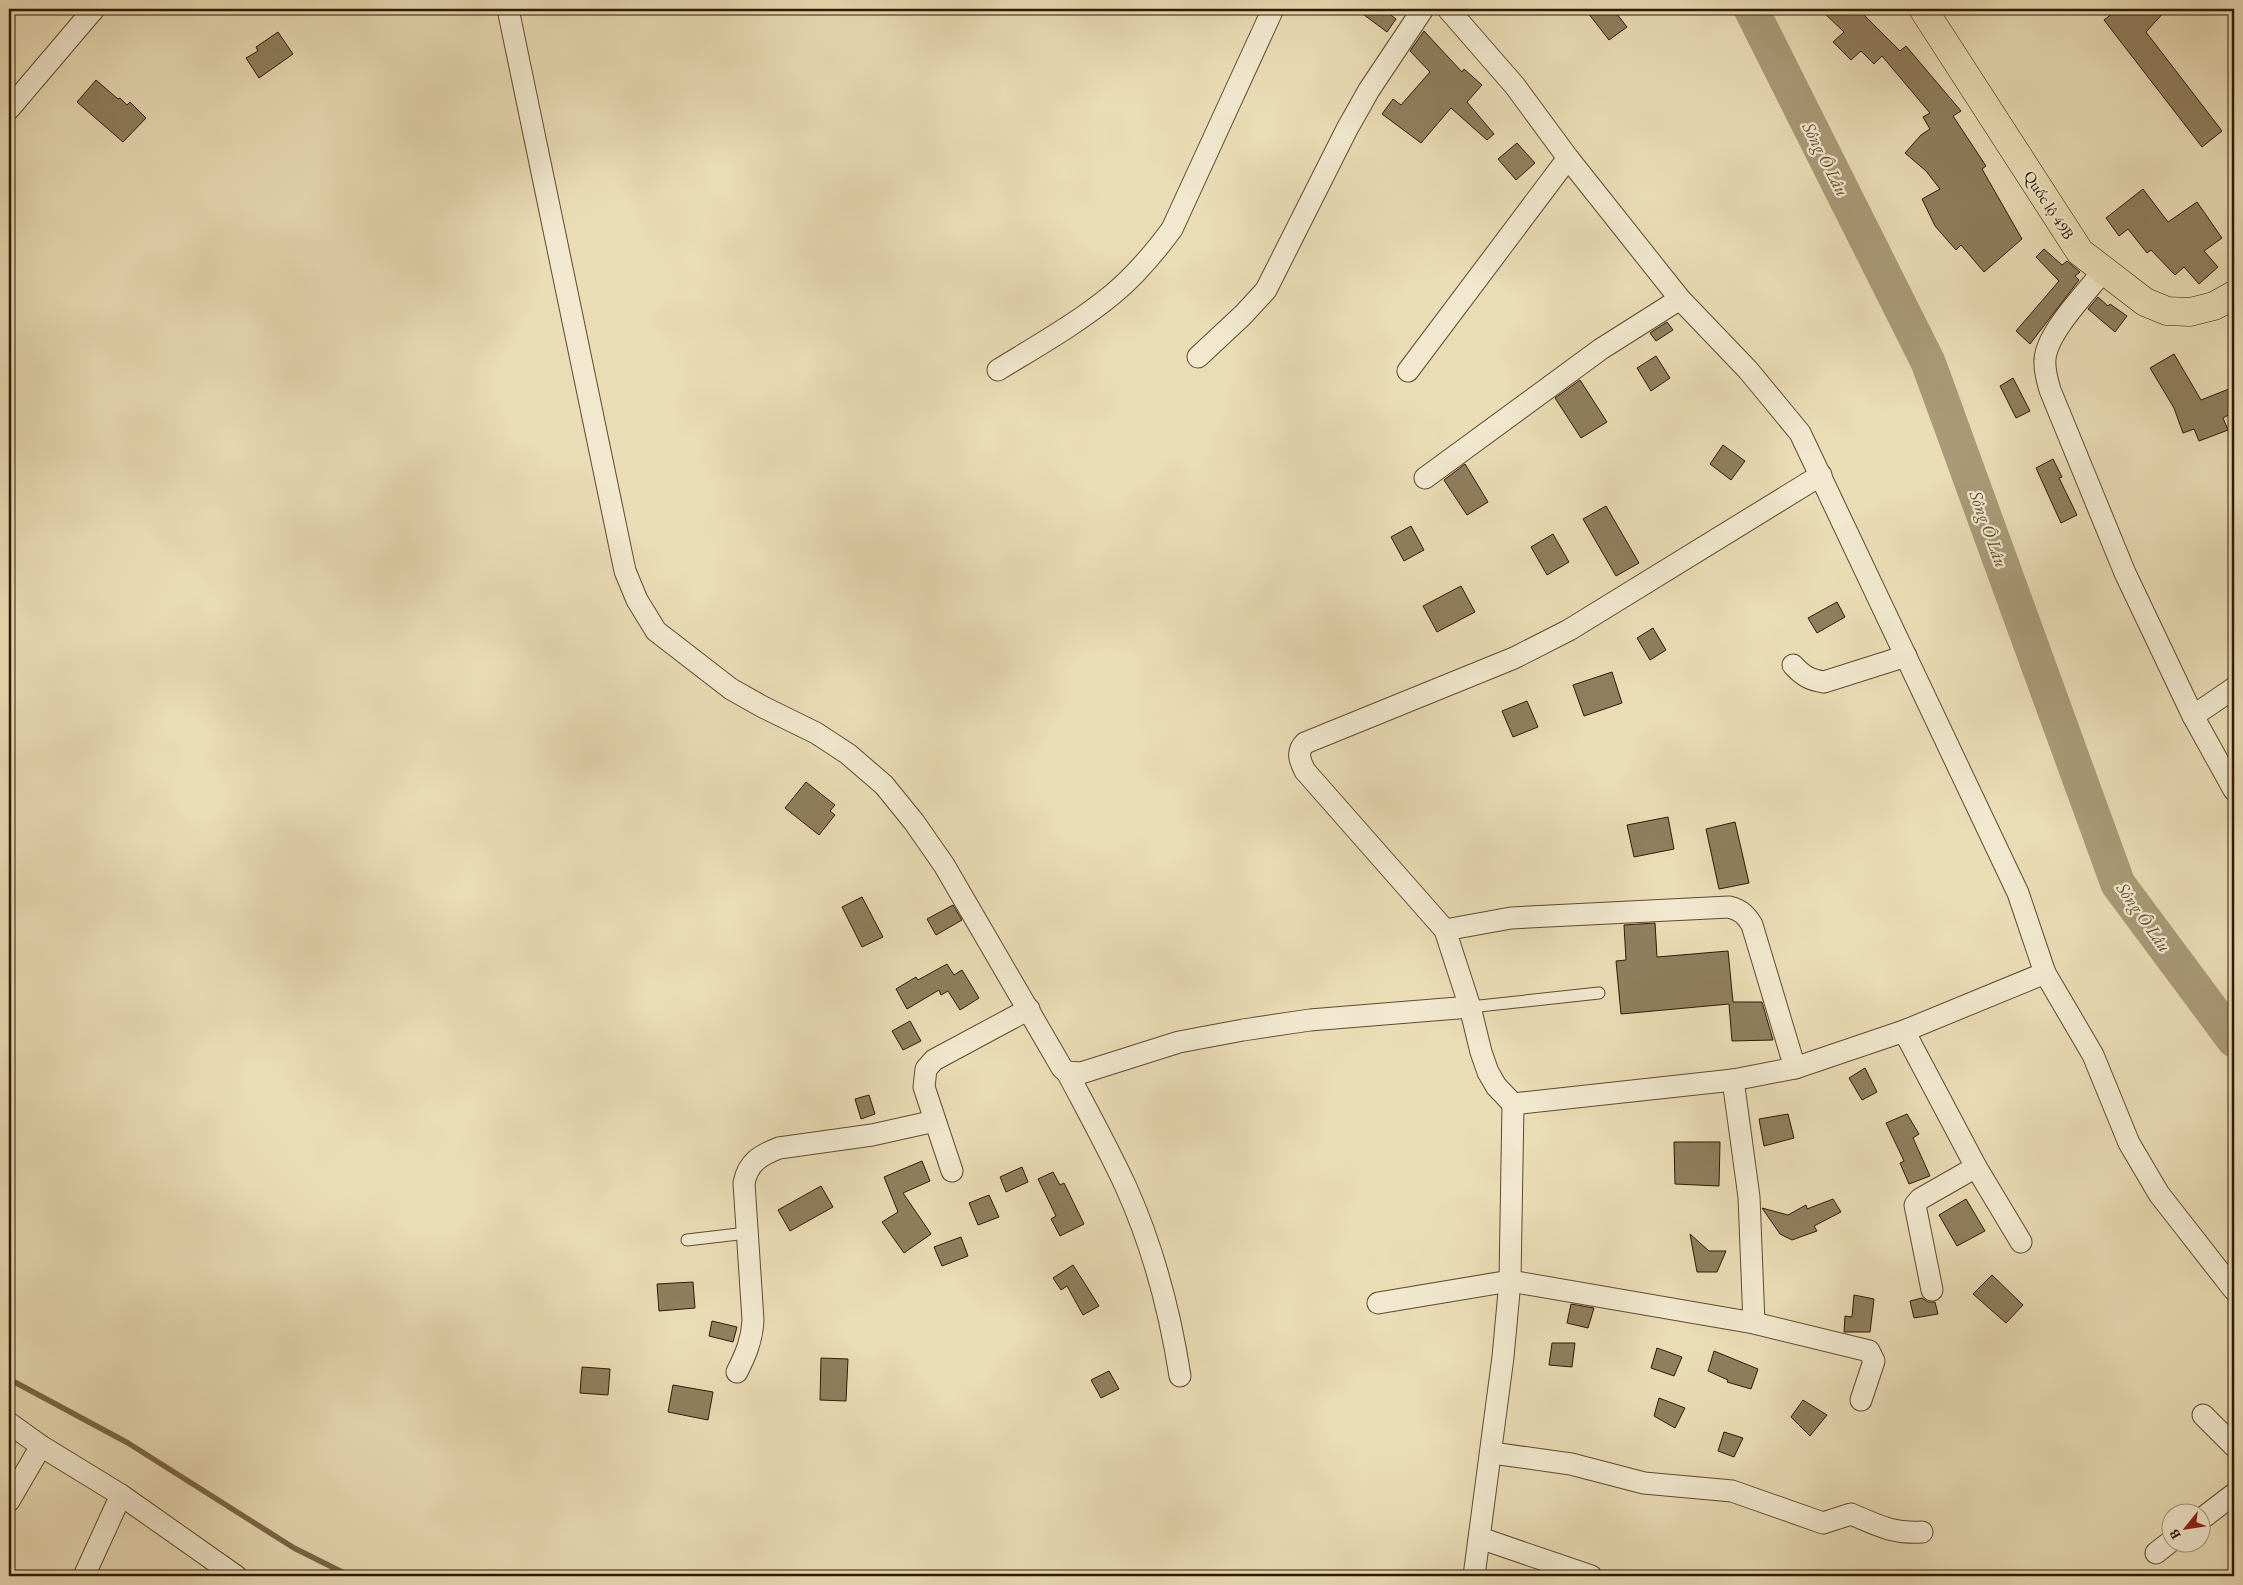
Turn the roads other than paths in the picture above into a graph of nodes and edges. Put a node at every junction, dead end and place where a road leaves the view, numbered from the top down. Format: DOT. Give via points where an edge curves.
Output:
graph roads {
  1 [pos="94,9"];
  2 [pos="508,9"];
  3 [pos="1273,9"];
  4 [pos="1422,9"];
  5 [pos="1448,9"];
  6 [pos="1923,9"];
  7 [pos="9,109"];
  8 [pos="1568,158"];
  9 [pos="2104,270"];
  10 [pos="2234,295"];
  11 [pos="1680,299"];
  12 [pos="1198,357"];
  13 [pos="998,370"];
  14 [pos="1408,371"];
  15 [pos="1821,475"];
  16 [pos="1425,478"];
  17 [pos="1906,656"];
  18 [pos="1793,665"];
  19 [pos="2234,688"];
  20 [pos="2193,716"];
  21 [pos="2234,790"];
  22 [pos="1445,930"];
  23 [pos="2045,973"];
  24 [pos="1599,993"];
  25 [pos="1470,1007"];
  26 [pos="1029,1009"];
  27 [pos="1904,1031"];
  28 [pos="1795,1068"];
  29 [pos="1067,1072"];
  30 [pos="1733,1080"];
  31 [pos="1513,1104"];
  32 [pos="935,1121"];
  33 [pos="1976,1166"];
  34 [pos="952,1172"];
  35 [pos="747,1233"];
  36 [pos="687,1240"];
  37 [pos="2021,1242"];
  38 [pos="1510,1281"];
  39 [pos="1932,1290"];
  40 [pos="2234,1290"];
  41 [pos="1378,1303"];
  42 [pos="1754,1323"];
  43 [pos="737,1372"];
  44 [pos="1180,1376"];
  45 [pos="1861,1400"];
  46 [pos="2203,1415"];
  47 [pos="9,1423"];
  48 [pos="41,1446"];
  49 [pos="2234,1446"];
  50 [pos="1492,1454"];
  51 [pos="2234,1494"];
  52 [pos="121,1495"];
  53 [pos="9,1501"];
  54 [pos="2210,1512"];
  55 [pos="1922,1532"];
  56 [pos="1480,1538"];
  57 [pos="84,1576"];
  58 [pos="236,1576"];
  59 [pos="1474,1576"];
  60 [pos="1591,1576"];
  1 -- 7 [label="street"];
  2 -- 26 [label="street" via="625,570 637,600 656,631 700,666 763,708 816,733 848,754 884,785 944,866"];
  3 -- 13 [label="street" via="1172,229 1161,244 1114,294"];
  4 -- 12 [label="street" via="1347,129 1266,290"];
  5 -- 8 [label="street" via="1515,86"];
  6 -- 9 [label="main road, Quốc lộ 49B" via="2080,252"];
  8 -- 11 [label="street"];
  8 -- 14 [label="street"];
  9 -- 10 [label="main road, Quốc lộ 49B" via="2145,302 2167,311 2190,312 2214,306"];
  9 -- 20 [label="street" via="2053,335 2047,348 2046,376 2124,573"];
  11 -- 15 [label="street" via="1748,370 1800,433"];
  11 -- 16 [label="street" via="1601,349"];
  15 -- 17 [label="street"];
  15 -- 22 [label="street" via="1569,630 1505,662 1305,743 1300,748 1299,755 1306,771"];
  17 -- 18 [label="street" via="1824,682 1802,675"];
  17 -- 23 [label="street" via="2018,893"];
  19 -- 20 [label="street"];
  20 -- 21 [label="street"];
  22 -- 25 [label="street"];
  22 -- 28 [label="street" via="1511,918 1729,907 1738,910 1752,925"];
  23 -- 27 [label="street"];
  23 -- 40 [label="street" via="2093,1055 2129,1143 2159,1194"];
  24 -- 25 [label="lane"];
  25 -- 29 [label="street" via="1310,1020 1243,1030 1179,1042 1081,1073"];
  25 -- 31 [label="street" via="1488,1072"];
  26 -- 29 [label="street"];
  26 -- 32 [label="street" via="934,1060 926,1068 924,1088"];
  27 -- 28 [label="street"];
  27 -- 33 [label="street"];
  28 -- 30 [label="street"];
  29 -- 44 [label="street" via="1126,1186 1141,1224 1173,1328"];
  30 -- 31 [label="street"];
  30 -- 42 [label="street" via="1749,1197"];
  31 -- 38 [label="street"];
  32 -- 34 [label="street"];
  32 -- 35 [label="street" via="766,1153 746,1172"];
  33 -- 37 [label="street"];
  33 -- 39 [label="street" via="1915,1205"];
  35 -- 36 [label="lane"];
  35 -- 43 [label="street" via="754,1320 750,1347"];
  38 -- 41 [label="street"];
  38 -- 42 [label="street"];
  38 -- 50 [label="street"];
  42 -- 45 [label="street" via="1869,1351 1874,1360"];
  46 -- 49 [label="street"];
  47 -- 48 [label="street"];
  48 -- 52 [label="street"];
  48 -- 53 [label="street"];
  50 -- 55 [label="street" via="1570,1464 1644,1483 1732,1490 1823,1523 1851,1514 1892,1531"];
  50 -- 56 [label="street"];
  51 -- 54 [label="street"];
  52 -- 57 [label="street"];
  52 -- 58 [label="street"];
  56 -- 59 [label="street"];
  56 -- 60 [label="street"];
}
